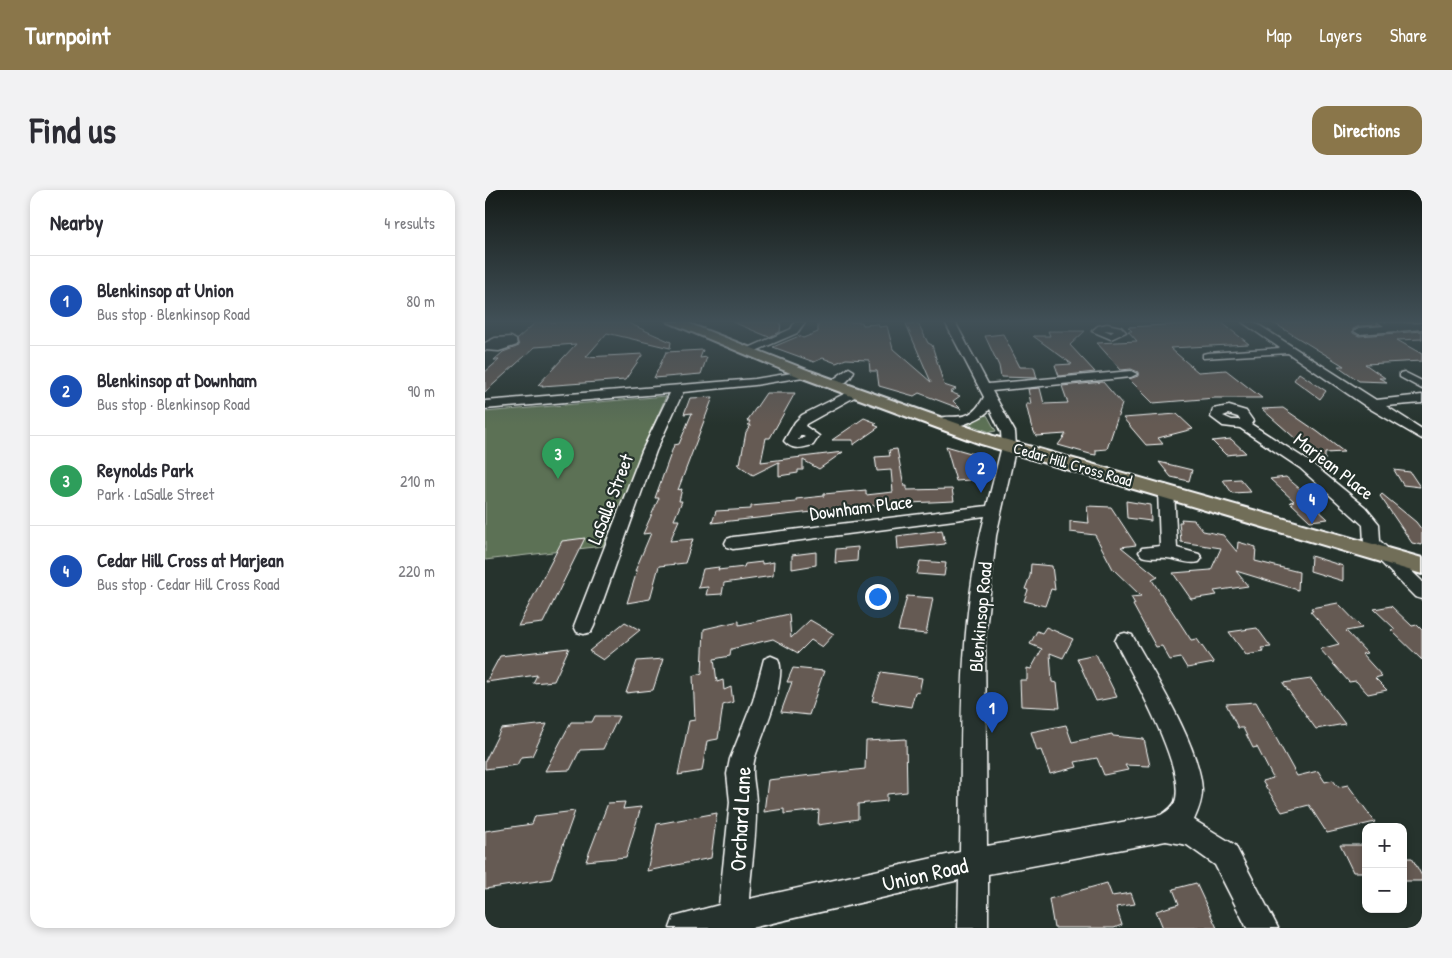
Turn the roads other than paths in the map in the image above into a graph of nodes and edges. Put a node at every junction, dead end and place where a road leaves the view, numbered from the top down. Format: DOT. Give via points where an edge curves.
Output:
graph roads {
  1 [pos="761,356"];
  2 [pos="967,356"];
  3 [pos="1298,356"];
  4 [pos="849,371"];
  5 [pos="805,374"];
  6 [pos="1131,374"];
  7 [pos="1404,374"];
  8 [pos="834,384"];
  9 [pos="1422,386"];
  10 [pos="677,388"];
  11 [pos="856,392"];
  12 [pos="986,393"];
  13 [pos="1422,399"];
  14 [pos="1371,404"];
  15 [pos="485,405"];
  16 [pos="940,422"];
  17 [pos="1242,424"];
  18 [pos="798,427"];
  19 [pos="1422,435"];
  20 [pos="1009,446"];
  21 [pos="1165,490"];
  22 [pos="993,510"];
  23 [pos="733,543"];
  24 [pos="1148,552"];
  25 [pos="1169,552"];
  26 [pos="1381,554"];
  27 [pos="1193,558"];
  28 [pos="1422,566"];
  29 [pos="1422,592"];
  30 [pos="584,626"];
  31 [pos="1125,641"];
  32 [pos="771,665"];
  33 [pos="1166,828"];
  34 [pos="973,863"];
  35 [pos="733,917"];
  36 [pos="685,928"];
  37 [pos="973,928"];
  38 [pos="1263,928"];
  1 -- 5 [label="main road, Cedar Hill Cross Road"];
  2 -- 12 [label="street"];
  3 -- 14 [label="street"];
  4 -- 8 [label="street"];
  5 -- 8 [label="main road, Cedar Hill Cross Road"];
  5 -- 10 [label="street" via="768,381"];
  6 -- 12 [label="street"];
  7 -- 9 [label="street"];
  8 -- 11 [label="main road, Cedar Hill Cross Road"];
  10 -- 15 [label="street"];
  10 -- 30 [label="street, LaSalle Street" via="649,451"];
  11 -- 16 [label="main road, Cedar Hill Cross Road"];
  11 -- 18 [label="street" via="806,418"];
  12 -- 16 [label="street" via="984,411 977,416"];
  12 -- 20 [label="street" via="1007,432"];
  13 -- 14 [label="street"];
  14 -- 19 [label="street"];
  16 -- 20 [label="main road, Cedar Hill Cross Road"];
  17 -- 26 [label="street, Marjean Place" via="1305,465 1359,511 1371,524 1373,544"];
  20 -- 21 [label="main road, Cedar Hill Cross Road"];
  20 -- 22 [label="street, Blenkinsop Road"];
  21 -- 25 [label="street"];
  21 -- 26 [label="main road, Cedar Hill Cross Road"];
  22 -- 23 [label="street, Downham Place"];
  22 -- 34 [label="street, Blenkinsop Road" via="975,639"];
  24 -- 25 [label="street"];
  25 -- 27 [label="street"];
  26 -- 28 [label="main road, Cedar Hill Cross Road"];
  26 -- 29 [label="street"];
  31 -- 33 [label="street" via="1183,756 1188,780 1188,805 1179,819"];
  32 -- 35 [label="street, Orchard Lane" via="764,701 739,774 743,802"];
  33 -- 34 [label="street, Union Road"];
  33 -- 38 [label="street" via="1192,833 1225,855"];
  34 -- 35 [label="street, Union Road"];
  34 -- 37 [label="street, Blenkinsop Road"];
  35 -- 36 [label="street, Union Road"];
}
